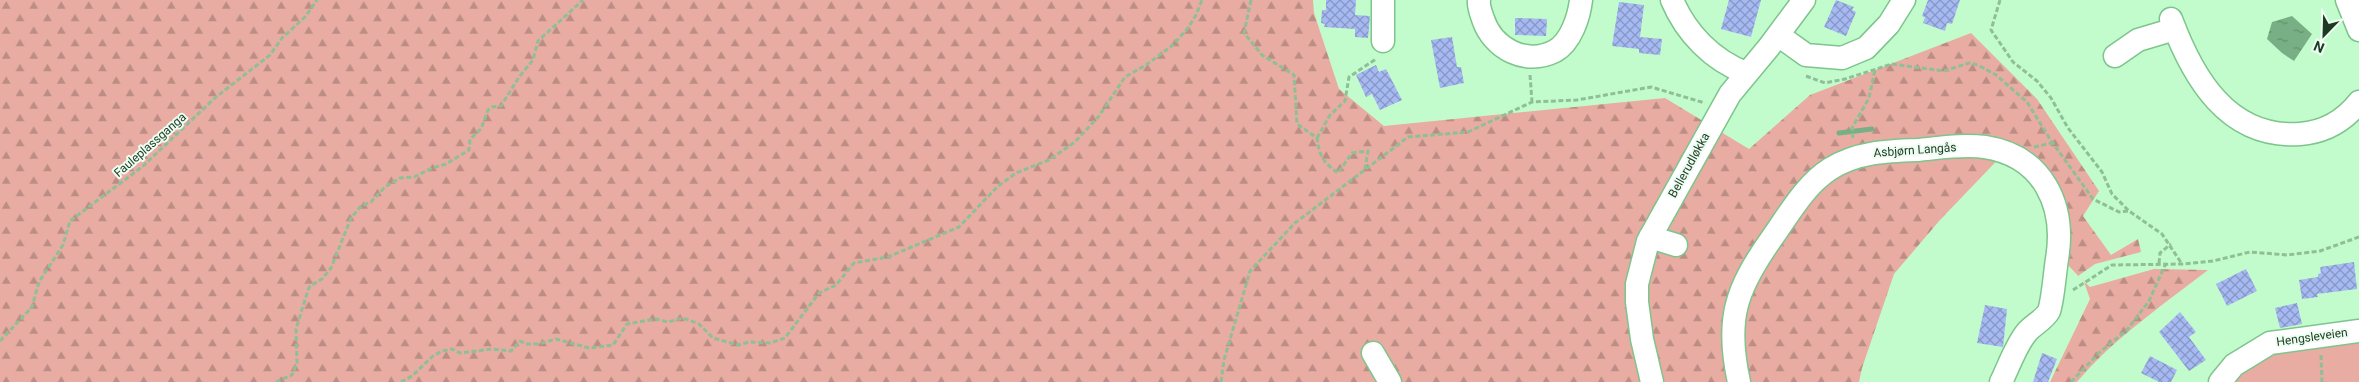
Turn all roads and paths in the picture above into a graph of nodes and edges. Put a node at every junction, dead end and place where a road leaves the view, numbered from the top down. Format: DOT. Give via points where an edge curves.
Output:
graph roads {
  1 [pos="316,0"];
  2 [pos="584,0"];
  3 [pos="1202,0"];
  4 [pos="1251,0"];
  5 [pos="1383,0"];
  6 [pos="1479,0"];
  7 [pos="1581,0"];
  8 [pos="1672,0"];
  9 [pos="1804,0"];
  10 [pos="1904,0"];
  11 [pos="2000,0"];
  12 [pos="2348,0"];
  13 [pos="2359,30"];
  14 [pos="1778,35"];
  15 [pos="1383,41"];
  16 [pos="1528,56"];
  17 [pos="2115,56"];
  18 [pos="1876,69"];
  19 [pos="1746,73"];
  20 [pos="1803,74"];
  21 [pos="1730,94"];
  22 [pos="1532,102"];
  23 [pos="2359,102"];
  24 [pos="1317,138"];
  25 [pos="1863,155"];
  26 [pos="1365,170"];
  27 [pos="2129,211"];
  28 [pos="1650,238"];
  29 [pos="2359,238"];
  30 [pos="2171,244"];
  31 [pos="1676,245"];
  32 [pos="2159,263"];
  33 [pos="2166,263"];
  34 [pos="2182,264"];
  35 [pos="2048,311"];
  36 [pos="2359,331"];
  37 [pos="2320,337"];
  38 [pos="0,341"];
  39 [pos="1373,353"];
  40 [pos="276,382"];
  41 [pos="401,382"];
  42 [pos="1222,382"];
  43 [pos="1390,382"];
  44 [pos="1652,382"];
  45 [pos="1739,382"];
  46 [pos="2001,382"];
  47 [pos="2071,382"];
  48 [pos="2220,382"];
  49 [pos="2322,382"];
  1 -- 38 [label="path, Fauleplassganga" via="306,17 282,38 270,55 216,97 142,167 70,221 60,252 39,282 32,307"];
  2 -- 40 [label="path" via="538,42 533,60 518,77 502,106 488,110 481,130 470,139 469,150 414,177 400,178 385,187 371,202 361,206 351,218 331,268 308,290 296,329 297,363 292,375"];
  3 -- 41 [label="path" via="1188,28 1173,45 1124,77 1099,116 1075,142 1049,160 1016,173 997,187 959,227 888,257 854,263 836,285 819,293 785,338 770,343 738,345 713,338 699,324 684,318 668,322 655,319 627,324 613,345 589,348 556,339 538,344 520,341 511,351 442,351"];
  4 -- 24 [label="path" via="1244,33 1262,55 1294,75 1297,124"];
  5 -- 15 [label="street"];
  6 -- 16 [label="street" via="1486,26 1500,46"];
  7 -- 16 [label="street" via="1569,37 1556,50 1538,57"];
  8 -- 19 [label="street" via="1676,11 1699,42 1720,61"];
  9 -- 14 [label="street, Bellerudløkka"];
  10 -- 14 [label="street" via="1890,24 1866,48 1842,58 1806,56"];
  11 -- 27 [label="path" via="1991,30 1998,42 2013,62 2037,80 2051,98 2068,128 2102,172 2112,194"];
  12 -- 13 [label="street"];
  14 -- 19 [label="street, Bellerudløkka"];
  15 -- 24 [label="path" via="1374,61 1349,77 1345,101 1330,115"];
  16 -- 22 [label="path"];
  17 -- 23 [label="street" via="2138,40 2173,24 2208,90 2220,104 2251,126 2288,135 2306,133 2338,122"];
  18 -- 20 [label="path" via="1824,83"];
  18 -- 25 [label="path" via="1870,98 1852,128 1852,136"];
  18 -- 27 [label="path" via="1897,64 1944,72 1968,63 1996,75 2027,102 2093,200 2119,212"];
  19 -- 21 [label="street, Bellerudløkka"];
  21 -- 22 [label="path" via="1712,105 1651,87 1577,100"];
  21 -- 28 [label="street, Bellerudløkka"];
  22 -- 26 [label="path" via="1468,132 1408,137"];
  24 -- 26 [label="path" via="1324,163 1338,174 1352,153 1368,151"];
  25 -- 35 [label="street, Asbjørn Langås" via="1983,146 2010,154 2030,167 2048,188 2059,217 2059,249"];
  25 -- 45 [label="street, Asbjørn Langås" via="1837,165 1815,181 1745,280 1733,322 1732,344"];
  26 -- 42 [label="path" via="1295,223 1250,271 1224,360"];
  27 -- 30 [label="path"];
  28 -- 31 [label="street"];
  28 -- 44 [label="street, Bellerudløkka" via="1637,284 1642,338"];
  29 -- 34 [label="path" via="2320,251 2286,255 2250,252"];
  30 -- 32 [label="path" via="2160,253"];
  30 -- 34 [label="path"];
  32 -- 33 [label="path"];
  32 -- 35 [label="path" via="2112,265 2069,292"];
  33 -- 34 [label="path"];
  33 -- 47 [label="path" via="2149,301 2127,330 2094,356"];
  35 -- 46 [label="street" via="2026,333"];
  36 -- 37 [label="street, Hengsleveien"];
  37 -- 48 [label="street, Hengsleveien" via="2270,343 2234,365"];
  37 -- 49 [label="path"];
  39 -- 43 [label="street"];
}
